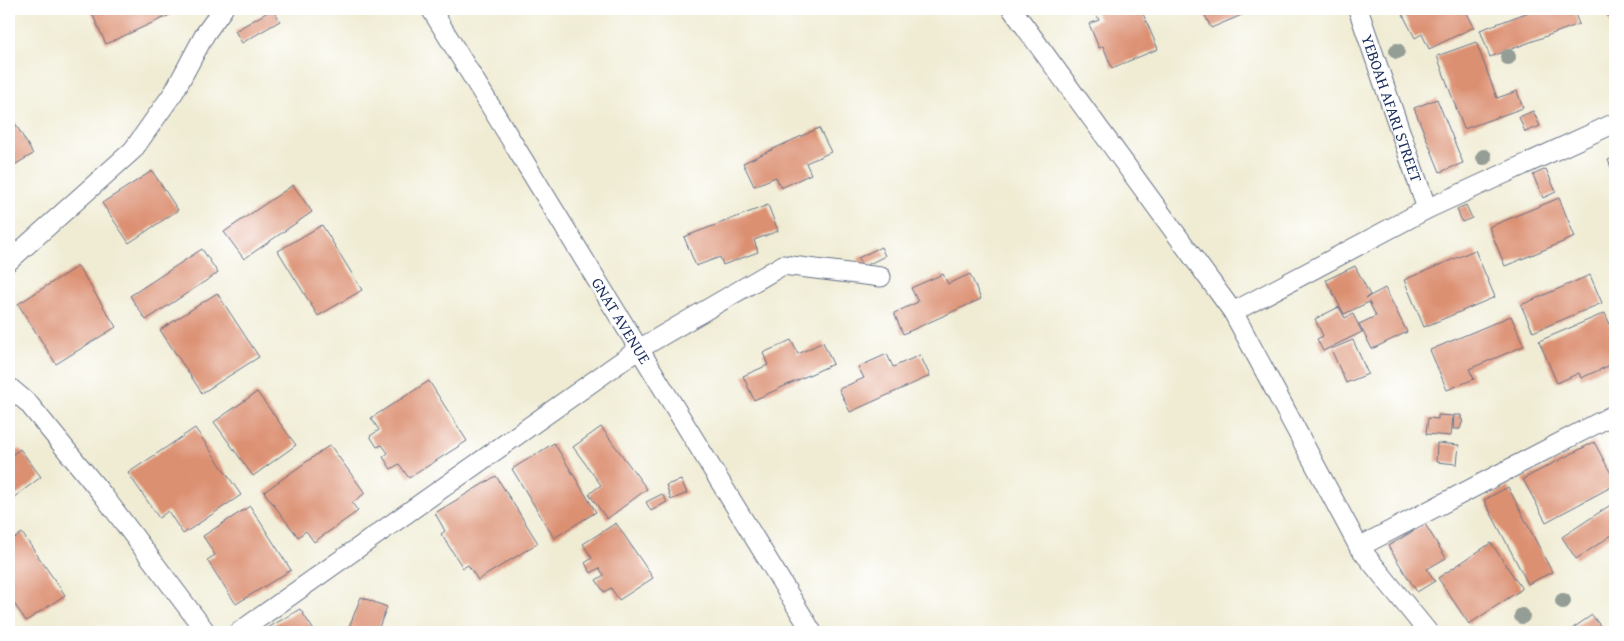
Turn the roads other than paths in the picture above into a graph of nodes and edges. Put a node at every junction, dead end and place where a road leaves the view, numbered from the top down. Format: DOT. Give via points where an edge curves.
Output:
graph roads {
  1 [pos="222,9"];
  2 [pos="430,9"];
  3 [pos="1012,9"];
  4 [pos="1358,9"];
  5 [pos="1615,122"];
  6 [pos="1427,209"];
  7 [pos="9,261"];
  8 [pos="881,277"];
  9 [pos="1233,312"];
  10 [pos="640,348"];
  11 [pos="9,387"];
  12 [pos="1615,414"];
  13 [pos="1359,547"];
  14 [pos="206,632"];
  15 [pos="239,632"];
  16 [pos="812,632"];
  17 [pos="1428,632"];
  1 -- 7 [label="street" via="204,34 174,92 133,150"];
  2 -- 10 [label="street, GNAT AVENUE"];
  3 -- 9 [label="street"];
  4 -- 6 [label="street, YEBOAH AFARI STREET"];
  5 -- 6 [label="street"];
  6 -- 9 [label="street"];
  8 -- 10 [label="street" via="783,265"];
  9 -- 13 [label="street"];
  10 -- 15 [label="street"];
  10 -- 16 [label="street, GNAT AVENUE"];
  11 -- 14 [label="street" via="28,403 103,496"];
  12 -- 13 [label="street"];
  13 -- 17 [label="street"];
}
